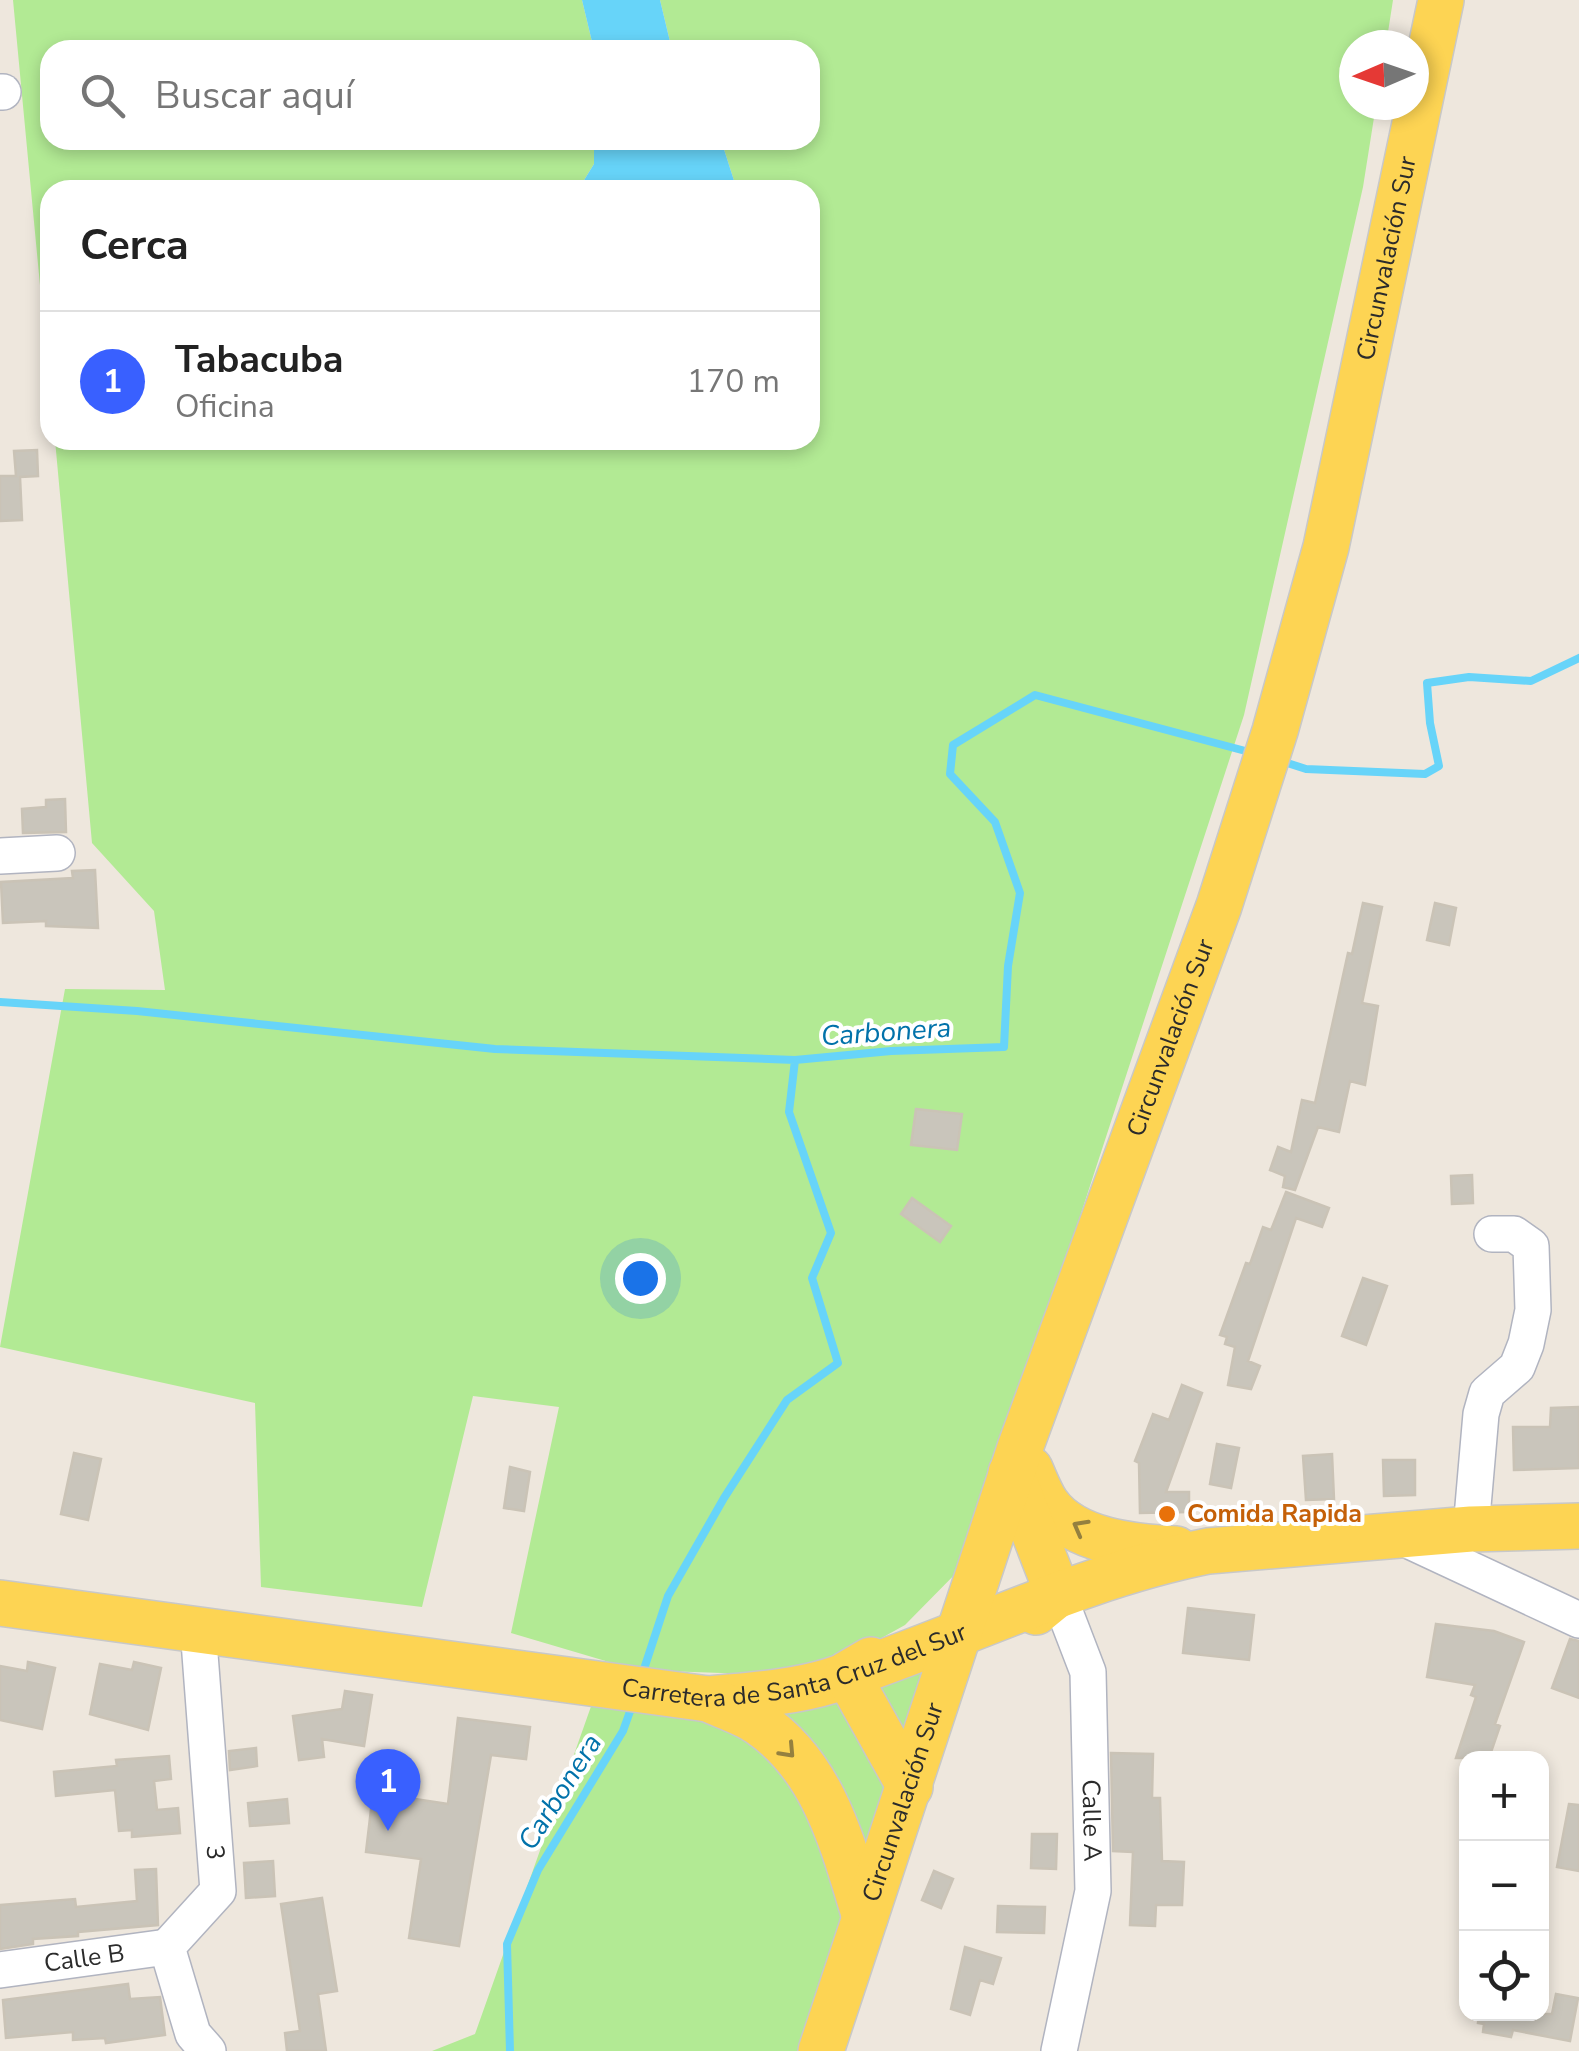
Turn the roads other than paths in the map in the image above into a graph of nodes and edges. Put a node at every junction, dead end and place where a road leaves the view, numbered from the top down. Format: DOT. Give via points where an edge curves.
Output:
graph roads {
  1 [pos="1441,0"];
  2 [pos="57,853"];
  3 [pos="0,856"];
  4 [pos="1492,1234"];
  5 [pos="1016,1461"];
  6 [pos="1579,1526"];
  7 [pos="1471,1530"];
  8 [pos="1399,1536"];
  9 [pos="1208,1551"];
  10 [pos="981,1564"];
  11 [pos="1058,1594"];
  12 [pos="0,1603"];
  13 [pos="1579,1620"];
  14 [pos="198,1628"];
  15 [pos="960,1634"];
  16 [pos="848,1674"];
  17 [pos="708,1699"];
  18 [pos="937,1708"];
  19 [pos="910,1787"];
  20 [pos="864,1917"];
  21 [pos="167,1947"];
  22 [pos="0,1970"];
  23 [pos="208,2051"];
  24 [pos="821,2051"];
  25 [pos="1058,2051"];
  1 -- 5 [label="main road, Circunvalación Sur" via="1326,547 1268,751 1219,906"];
  2 -- 3 [label="street"];
  4 -- 7 [label="street" via="1514,1234 1531,1246 1532,1310 1517,1367 1487,1393 1481,1414"];
  9 -- 5 [label="main road, one-way" via="1127,1547 1082,1531 1048,1507"];
  5 -- 10 [label="main road, Circunvalación Sur"];
  5 -- 11 [label="main road"];
  6 -- 7 [label="main road, Carretera de Santa Cruz del Sur"];
  7 -- 8 [label="main road, Carretera de Santa Cruz del Sur"];
  8 -- 9 [label="main road, Carretera de Santa Cruz del Sur"];
  8 -- 13 [label="street"];
  9 -- 11 [label="main road, Carretera de Santa Cruz del Sur"];
  10 -- 15 [label="main road, Circunvalación Sur"];
  10 -- 16 [label="main road" via="924,1628"];
  11 -- 15 [label="main road, Carretera de Santa Cruz del Sur"];
  11 -- 18 [label="main road" via="986,1654"];
  11 -- 25 [label="street, Calle A" via="1088,1672 1092,1891"];
  12 -- 14 [label="main road, Carretera de Santa Cruz del Sur"];
  14 -- 17 [label="main road, Carretera de Santa Cruz del Sur"];
  14 -- 21 [label="street, 3" via="218,1891"];
  15 -- 16 [label="main road, Carretera de Santa Cruz del Sur"];
  15 -- 18 [label="main road, Circunvalación Sur"];
  16 -- 17 [label="main road, Carretera de Santa Cruz del Sur"];
  16 -- 19 [label="main road"];
  17 -- 20 [label="main road, one-way" via="758,1722 817,1784"];
  18 -- 19 [label="main road, Circunvalación Sur"];
  19 -- 20 [label="main road, Circunvalación Sur"];
  20 -- 24 [label="main road, Circunvalación Sur"];
  21 -- 22 [label="street, Calle B"];
  21 -- 23 [label="street" via="193,2034"];
}
